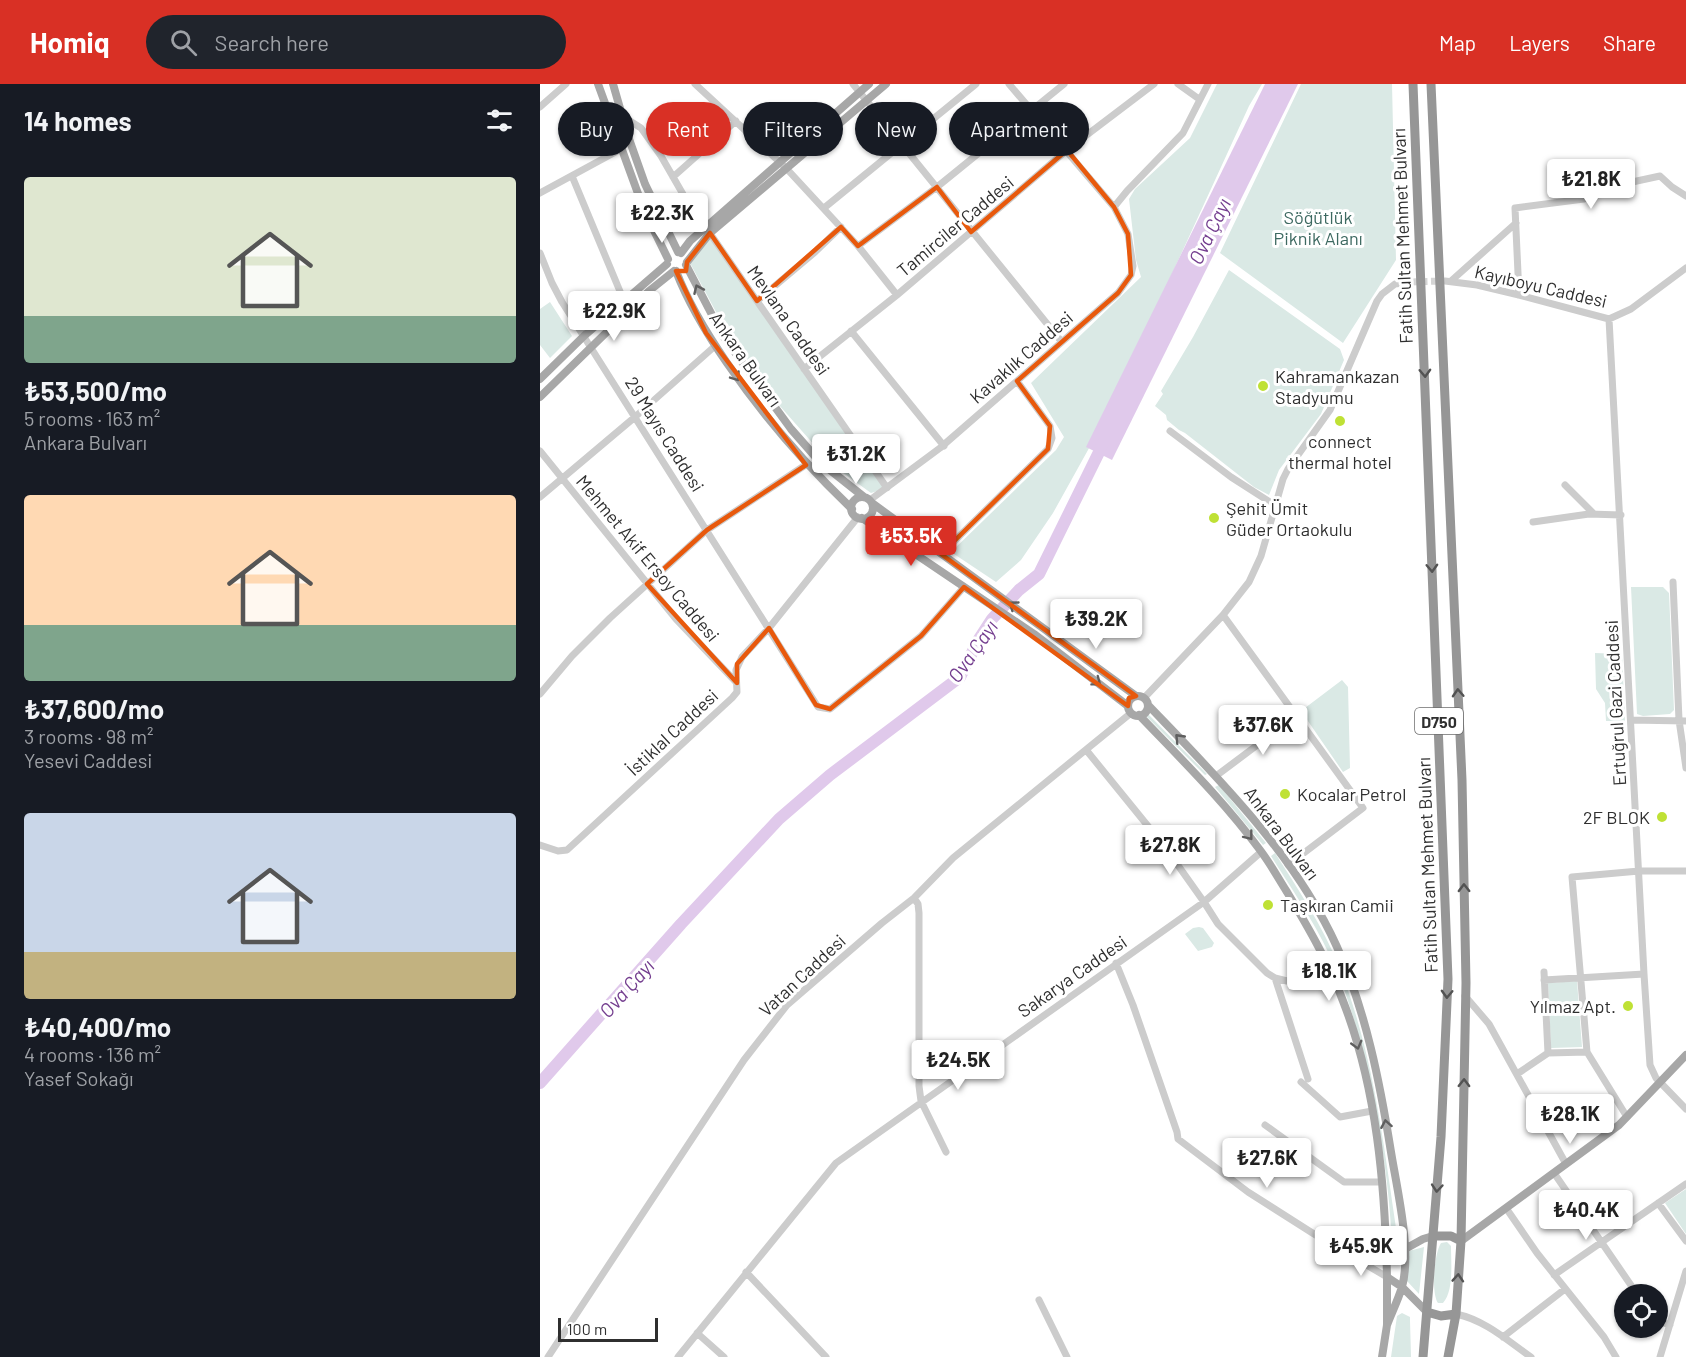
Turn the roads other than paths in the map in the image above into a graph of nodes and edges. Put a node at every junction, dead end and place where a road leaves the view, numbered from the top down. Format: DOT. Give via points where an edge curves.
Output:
graph roads {
  1 [pos="566,84"];
  2 [pos="598,84"];
  3 [pos="613,84"];
  4 [pos="695,84"];
  5 [pos="853,84"];
  6 [pos="869,84"];
  7 [pos="886,84"];
  8 [pos="976,84"];
  9 [pos="1009,84"];
  10 [pos="1064,84"];
  11 [pos="1154,84"];
  12 [pos="1178,84"];
  13 [pos="1209,84"];
  14 [pos="1413,84"];
  15 [pos="1431,84"];
  16 [pos="859,92"];
  17 [pos="1199,99"];
  18 [pos="866,100"];
  19 [pos="604,102"];
  20 [pos="618,102"];
  21 [pos="1024,102"];
  22 [pos="1042,102"];
  23 [pos="540,107"];
  24 [pos="937,116"];
  25 [pos="736,121"];
  26 [pos="634,124"];
  27 [pos="1089,133"];
  28 [pos="634,150"];
  29 [pos="608,156"];
  30 [pos="624,156"];
  31 [pos="887,156"];
  32 [pos="912,156"];
  33 [pos="975,156"];
  34 [pos="1060,156"];
  35 [pos="1072,156"];
  36 [pos="783,165"];
  37 [pos="572,176"];
  38 [pos="674,177"];
  39 [pos="937,187"];
  40 [pos="540,193"];
  41 [pos="1686,196"];
  42 [pos="1114,207"];
  43 [pos="824,208"];
  44 [pos="1516,223"];
  45 [pos="841,227"];
  46 [pos="708,230"];
  47 [pos="971,232"];
  48 [pos="858,246"];
  49 [pos="680,253"];
  50 [pos="540,254"];
  51 [pos="668,261"];
  52 [pos="687,263"];
  53 [pos="1686,268"];
  54 [pos="675,271"];
  55 [pos="1410,282"];
  56 [pos="1519,294"];
  57 [pos="897,295"];
  58 [pos="624,301"];
  59 [pos="757,301"];
  60 [pos="1609,319"];
  61 [pos="851,331"];
  62 [pos="585,335"];
  63 [pos="1061,341"];
  64 [pos="592,345"];
  65 [pos="715,346"];
  66 [pos="804,369"];
  67 [pos="540,379"];
  68 [pos="1017,381"];
  69 [pos="540,397"];
  70 [pos="635,417"];
  71 [pos="1170,431"];
  72 [pos="944,446"];
  73 [pos="540,451"];
  74 [pos="807,464"];
  75 [pos="562,479"];
  76 [pos="1565,485"];
  77 [pos="887,488"];
  78 [pos="540,497"];
  79 [pos="869,500"];
  80 [pos="1275,506"];
  81 [pos="852,509"];
  82 [pos="1594,514"];
  83 [pos="1621,515"];
  84 [pos="860,518"];
  85 [pos="1533,522"];
  86 [pos="707,530"];
  87 [pos="941,554"];
  88 [pos="1673,582"];
  89 [pos="647,584"];
  90 [pos="964,586"];
  91 [pos="1223,615"];
  92 [pos="769,628"];
  93 [pos="736,683"];
  94 [pos="540,694"];
  95 [pos="1143,700"];
  96 [pos="1133,711"];
  97 [pos="1296,716"];
  98 [pos="1631,720"];
  99 [pos="1683,720"];
  100 [pos="1087,751"];
  101 [pos="1686,768"];
  102 [pos="1216,776"];
  103 [pos="1204,784"];
  104 [pos="1273,844"];
  105 [pos="540,845"];
  106 [pos="1261,852"];
  107 [pos="1288,865"];
  108 [pos="1639,871"];
  109 [pos="1686,871"];
  110 [pos="914,898"];
  111 [pos="1204,902"];
  112 [pos="1326,961"];
  113 [pos="1116,963"];
  114 [pos="1644,974"];
  115 [pos="1275,978"];
  116 [pos="1580,978"];
  117 [pos="1465,996"];
  118 [pos="1587,1052"];
  119 [pos="1548,1053"];
  120 [pos="1686,1055"];
  121 [pos="1517,1074"];
  122 [pos="1660,1083"];
  123 [pos="921,1101"];
  124 [pos="1686,1109"];
  125 [pos="1372,1111"];
  126 [pos="1627,1117"];
  127 [pos="1265,1125"];
  128 [pos="946,1152"];
  129 [pos="1566,1164"];
  130 [pos="1554,1173"];
  131 [pos="1382,1182"];
  132 [pos="1686,1184"];
  133 [pos="1658,1203"];
  134 [pos="1506,1208"];
  135 [pos="1385,1234"];
  136 [pos="1433,1236"];
  137 [pos="1686,1240"];
  138 [pos="1461,1241"];
  139 [pos="1602,1242"];
  140 [pos="1405,1249"];
  141 [pos="1359,1254"];
  142 [pos="1386,1254"];
  143 [pos="1347,1255"];
  144 [pos="1686,1271"];
  145 [pos="746,1272"];
  146 [pos="1554,1275"];
  147 [pos="1386,1277"];
  148 [pos="1630,1284"];
  149 [pos="1402,1287"];
  150 [pos="1565,1289"];
  151 [pos="1039,1300"];
  152 [pos="1427,1312"];
  153 [pos="1456,1314"];
  154 [pos="1387,1325"];
  155 [pos="1670,1325"];
  156 [pos="697,1333"];
  157 [pos="1503,1337"];
  158 [pos="548,1357"];
  159 [pos="678,1357"];
  160 [pos="724,1357"];
  161 [pos="826,1357"];
  162 [pos="1067,1357"];
  163 [pos="1382,1357"];
  164 [pos="1423,1357"];
  165 [pos="1448,1357"];
  166 [pos="1531,1357"];
  167 [pos="1616,1357"];
  168 [pos="1660,1357"];
  1 -- 23 [label="street"];
  2 -- 19 [label="main road"];
  3 -- 20 [label="main road"];
  4 -- 25 [label="street"];
  5 -- 16 [label="street"];
  6 -- 16 [label="main road"];
  7 -- 18 [label="main road"];
  8 -- 24 [label="street"];
  9 -- 21 [label="street"];
  10 -- 22 [label="street"];
  11 -- 27 [label="street, Tamirciler Caddesi"];
  12 -- 17 [label="street"];
  13 -- 17 [label="street"];
  14 -- 136 [label="highway, Fatih Sultan Mehmet Bulvarı / D750, one-way" via="1448,979"];
  117 -- 15 [label="highway, Fatih Sultan Mehmet Bulvarı / D750, one-way" via="1462,780"];
  16 -- 18 [label="street"];
  16 -- 36 [label="main road"];
  17 -- 42 [label="street" via="1183,133"];
  18 -- 36 [label="main road"];
  25 -- 36 [label="street"];
  25 -- 38 [label="street"];
  26 -- 38 [label="street, Mevlana Caddesi"];
  28 -- 49 [label="main road" via="652,200"];
  29 -- 37 [label="street"];
  30 -- 51 [label="main road"];
  31 -- 43 [label="street"];
  32 -- 39 [label="street"];
  33 -- 39 [label="street"];
  34 -- 47 [label="street, Tamirciler Caddesi"];
  35 -- 42 [label="street"];
  36 -- 43 [label="street"];
  36 -- 46 [label="main road"];
  37 -- 40 [label="street"];
  37 -- 58 [label="street"];
  38 -- 46 [label="street, Mevlana Caddesi"];
  39 -- 47 [label="street"];
  39 -- 48 [label="street"];
  41 -- 44 [label="street" via="1660,176 1623,184 1584,199 1515,208"];
  42 -- 63 [label="street, Kavaklık Caddesi" via="1128,234 1131,275 1118,293"];
  43 -- 45 [label="street"];
  44 -- 56 [label="street"];
  44 -- 56 [label="street, Kayıboyu Caddesi" via="1448,281"];
  45 -- 48 [label="street"];
  45 -- 59 [label="street"];
  46 -- 49 [label="main road"];
  46 -- 52 [label="main road"];
  46 -- 59 [label="street, Mevlana Caddesi"];
  47 -- 57 [label="street, Tamirciler Caddesi"];
  47 -- 63 [label="street"];
  48 -- 57 [label="street"];
  49 -- 51 [label="main road" via="673,253"];
  49 -- 52 [label="main road"];
  50 -- 62 [label="street, 29 Mayıs Caddesi" via="557,292"];
  51 -- 54 [label="main road"];
  51 -- 58 [label="main road"];
  52 -- 54 [label="main road" via="681,271"];
  79 -- 52 [label="main road, Ankara Bulvarı, one-way" via="820,462 790,429 723,336"];
  53 -- 60 [label="street, Kayıboyu Caddesi" via="1631,309"];
  54 -- 64 [label="main road"];
  54 -- 65 [label="main road, Ankara Bulvarı" via="696,317"];
  55 -- 80 [label="street" via="1395,284 1377,301 1330,410 1288,469"];
  56 -- 60 [label="street, Kayıboyu Caddesi"];
  57 -- 61 [label="street, Tamirciler Caddesi"];
  58 -- 62 [label="main road"];
  59 -- 66 [label="street, Mevlana Caddesi"];
  60 -- 83 [label="street, Ertuğrul Gazi Caddesi"];
  61 -- 66 [label="street, Tamirciler Caddesi"];
  61 -- 72 [label="street"];
  62 -- 64 [label="street, 29 Mayıs Caddesi"];
  62 -- 67 [label="main road"];
  63 -- 68 [label="street, Kavaklık Caddesi"];
  64 -- 69 [label="main road"];
  64 -- 70 [label="street, 29 Mayıs Caddesi"];
  65 -- 70 [label="street"];
  65 -- 74 [label="main road, Ankara Bulvarı, one-way"];
  66 -- 77 [label="street, Mevlana Caddesi"];
  68 -- 72 [label="street, Kavaklık Caddesi"];
  68 -- 87 [label="street" via="1050,426 1052,438 1048,449"];
  70 -- 75 [label="street"];
  70 -- 86 [label="street, 29 Mayıs Caddesi"];
  71 -- 80 [label="street"];
  72 -- 77 [label="street, Kavaklık Caddesi"];
  73 -- 75 [label="street, Mehmet Akif Ersoy Caddesi"];
  74 -- 81 [label="main road, Ankara Bulvarı"];
  74 -- 86 [label="street"];
  75 -- 78 [label="street"];
  75 -- 89 [label="street, Mehmet Akif Ersoy Caddesi"];
  76 -- 82 [label="street"];
  77 -- 79 [label="street, Kavaklık Caddesi"];
  79 -- 81 [label="main road" via="855,500"];
  79 -- 84 [label="main road" via="871,514"];
  79 -- 87 [label="main road, Ankara Bulvarı"];
  80 -- 91 [label="street" via="1254,571"];
  81 -- 84 [label="main road, Ankara Bulvarı"];
  82 -- 83 [label="street"];
  82 -- 85 [label="street"];
  83 -- 98 [label="street, Ertuğrul Gazi Caddesi"];
  84 -- 90 [label="main road, Ankara Bulvarı"];
  84 -- 92 [label="street, İstiklal Caddesi"];
  86 -- 89 [label="street"];
  86 -- 92 [label="street, 29 Mayıs Caddesi"];
  95 -- 87 [label="main road, Ankara Bulvarı, one-way"];
  88 -- 99 [label="street"];
  89 -- 93 [label="street, Mehmet Akif Ersoy Caddesi"];
  89 -- 94 [label="street" via="572,656"];
  90 -- 92 [label="street, 29 Mayıs Caddesi" via="921,636 830,709 814,703"];
  90 -- 96 [label="main road, Ankara Bulvarı, one-way" via="1034,634"];
  91 -- 95 [label="street"];
  91 -- 97 [label="street"];
  92 -- 93 [label="street, İstiklal Caddesi" via="738,664"];
  93 -- 105 [label="street, İstiklal Caddesi" via="737,692 732,699 567,850"];
  95 -- 96 [label="main road" via="1146,711"];
  95 -- 96 [label="main road" via="1130,700"];
  102 -- 95 [label="main road, Ankara Bulvarı, one-way"];
  96 -- 100 [label="street, Vatan Caddesi"];
  96 -- 103 [label="main road, Ankara Bulvarı"];
  97 -- 102 [label="street"];
  97 -- 107 [label="street" via="1362,808"];
  98 -- 99 [label="street"];
  98 -- 108 [label="street, Ertuğrul Gazi Caddesi"];
  99 -- 101 [label="street"];
  100 -- 110 [label="street, Vatan Caddesi" via="953,858"];
  100 -- 111 [label="street"];
  102 -- 103 [label="main road"];
  102 -- 104 [label="main road, Ankara Bulvarı"];
  103 -- 106 [label="main road, Ankara Bulvarı, one-way"];
  104 -- 106 [label="main road"];
  104 -- 107 [label="main road, Ankara Bulvarı"];
  106 -- 111 [label="street, Sakarya Caddesi"];
  106 -- 112 [label="main road, Ankara Bulvarı"];
  140 -- 107 [label="main road, Ankara Bulvarı, one-way" via="1383,1105 1355,993 1330,932"];
  108 -- 109 [label="street"];
  108 -- 114 [label="street, Ertuğrul Gazi Caddesi"];
  108 -- 116 [label="street" via="1572,877"];
  110 -- 123 [label="street" via="918,904"];
  110 -- 158 [label="street, Vatan Caddesi" via="828,968 765,1031"];
  111 -- 113 [label="street, Sakarya Caddesi"];
  111 -- 115 [label="street" via="1218,924"];
  112 -- 115 [label="street" via="1287,981"];
  112 -- 125 [label="main road, Ankara Bulvarı, one-way" via="1347,1012"];
  113 -- 123 [label="street, Sakarya Caddesi"];
  113 -- 143 [label="street" via="1178,1139 1248,1192"];
  114 -- 116 [label="street"];
  114 -- 122 [label="street, Ertuğrul Gazi Caddesi" via="1650,1065"];
  115 -- 125 [label="street" via="1304,1081 1340,1117"];
  116 -- 118 [label="street"];
  116 -- 119 [label="street" via="1544,976"];
  117 -- 121 [label="street" via="1489,1024"];
  138 -- 117 [label="highway, Fatih Sultan Mehmet Bulvarı / D750, one-way"];
  118 -- 119 [label="street"];
  118 -- 126 [label="street"];
  119 -- 121 [label="street"];
  120 -- 122 [label="main road"];
  121 -- 129 [label="street"];
  122 -- 124 [label="street"];
  122 -- 126 [label="main road"];
  123 -- 128 [label="street"];
  123 -- 145 [label="street, Sakarya Caddesi" via="836,1162"];
  125 -- 131 [label="main road, Ankara Bulvarı"];
  126 -- 129 [label="main road"];
  127 -- 131 [label="street" via="1344,1182"];
  129 -- 130 [label="main road"];
  130 -- 134 [label="main road"];
  130 -- 139 [label="street"];
  131 -- 135 [label="main road, Ankara Bulvarı"];
  132 -- 133 [label="street"];
  133 -- 137 [label="street"];
  133 -- 139 [label="street"];
  134 -- 138 [label="main road"];
  134 -- 146 [label="street"];
  135 -- 141 [label="street"];
  135 -- 142 [label="main road, Ankara Bulvarı"];
  136 -- 138 [label="highway"];
  136 -- 140 [label="main road"];
  136 -- 152 [label="highway, Fatih Sultan Mehmet Bulvarı / D750"];
  153 -- 138 [label="highway, Fatih Sultan Mehmet Bulvarı / D750, one-way"];
  139 -- 146 [label="street"];
  139 -- 148 [label="street"];
  140 -- 142 [label="main road"];
  140 -- 149 [label="main road, Ankara Bulvarı"];
  141 -- 142 [label="street"];
  141 -- 143 [label="street"];
  142 -- 147 [label="main road, Ankara Bulvarı"];
  143 -- 147 [label="street"];
  144 -- 155 [label="street"];
  145 -- 156 [label="street, Sakarya Caddesi"];
  145 -- 161 [label="street"];
  146 -- 150 [label="street"];
  147 -- 149 [label="main road"];
  147 -- 154 [label="main road, Ankara Bulvarı"];
  149 -- 152 [label="main road"];
  149 -- 154 [label="main road, Ankara Bulvarı"];
  150 -- 157 [label="street"];
  150 -- 167 [label="street"];
  151 -- 162 [label="street"];
  152 -- 153 [label="highway" via="1441,1316"];
  152 -- 164 [label="highway, Fatih Sultan Mehmet Bulvarı / D750"];
  153 -- 157 [label="street"];
  153 -- 165 [label="highway, Fatih Sultan Mehmet Bulvarı / D750"];
  154 -- 163 [label="main road, Ankara Bulvarı"];
  155 -- 168 [label="street"];
  156 -- 159 [label="street, Sakarya Caddesi"];
  156 -- 160 [label="street"];
  157 -- 166 [label="street"];
}
